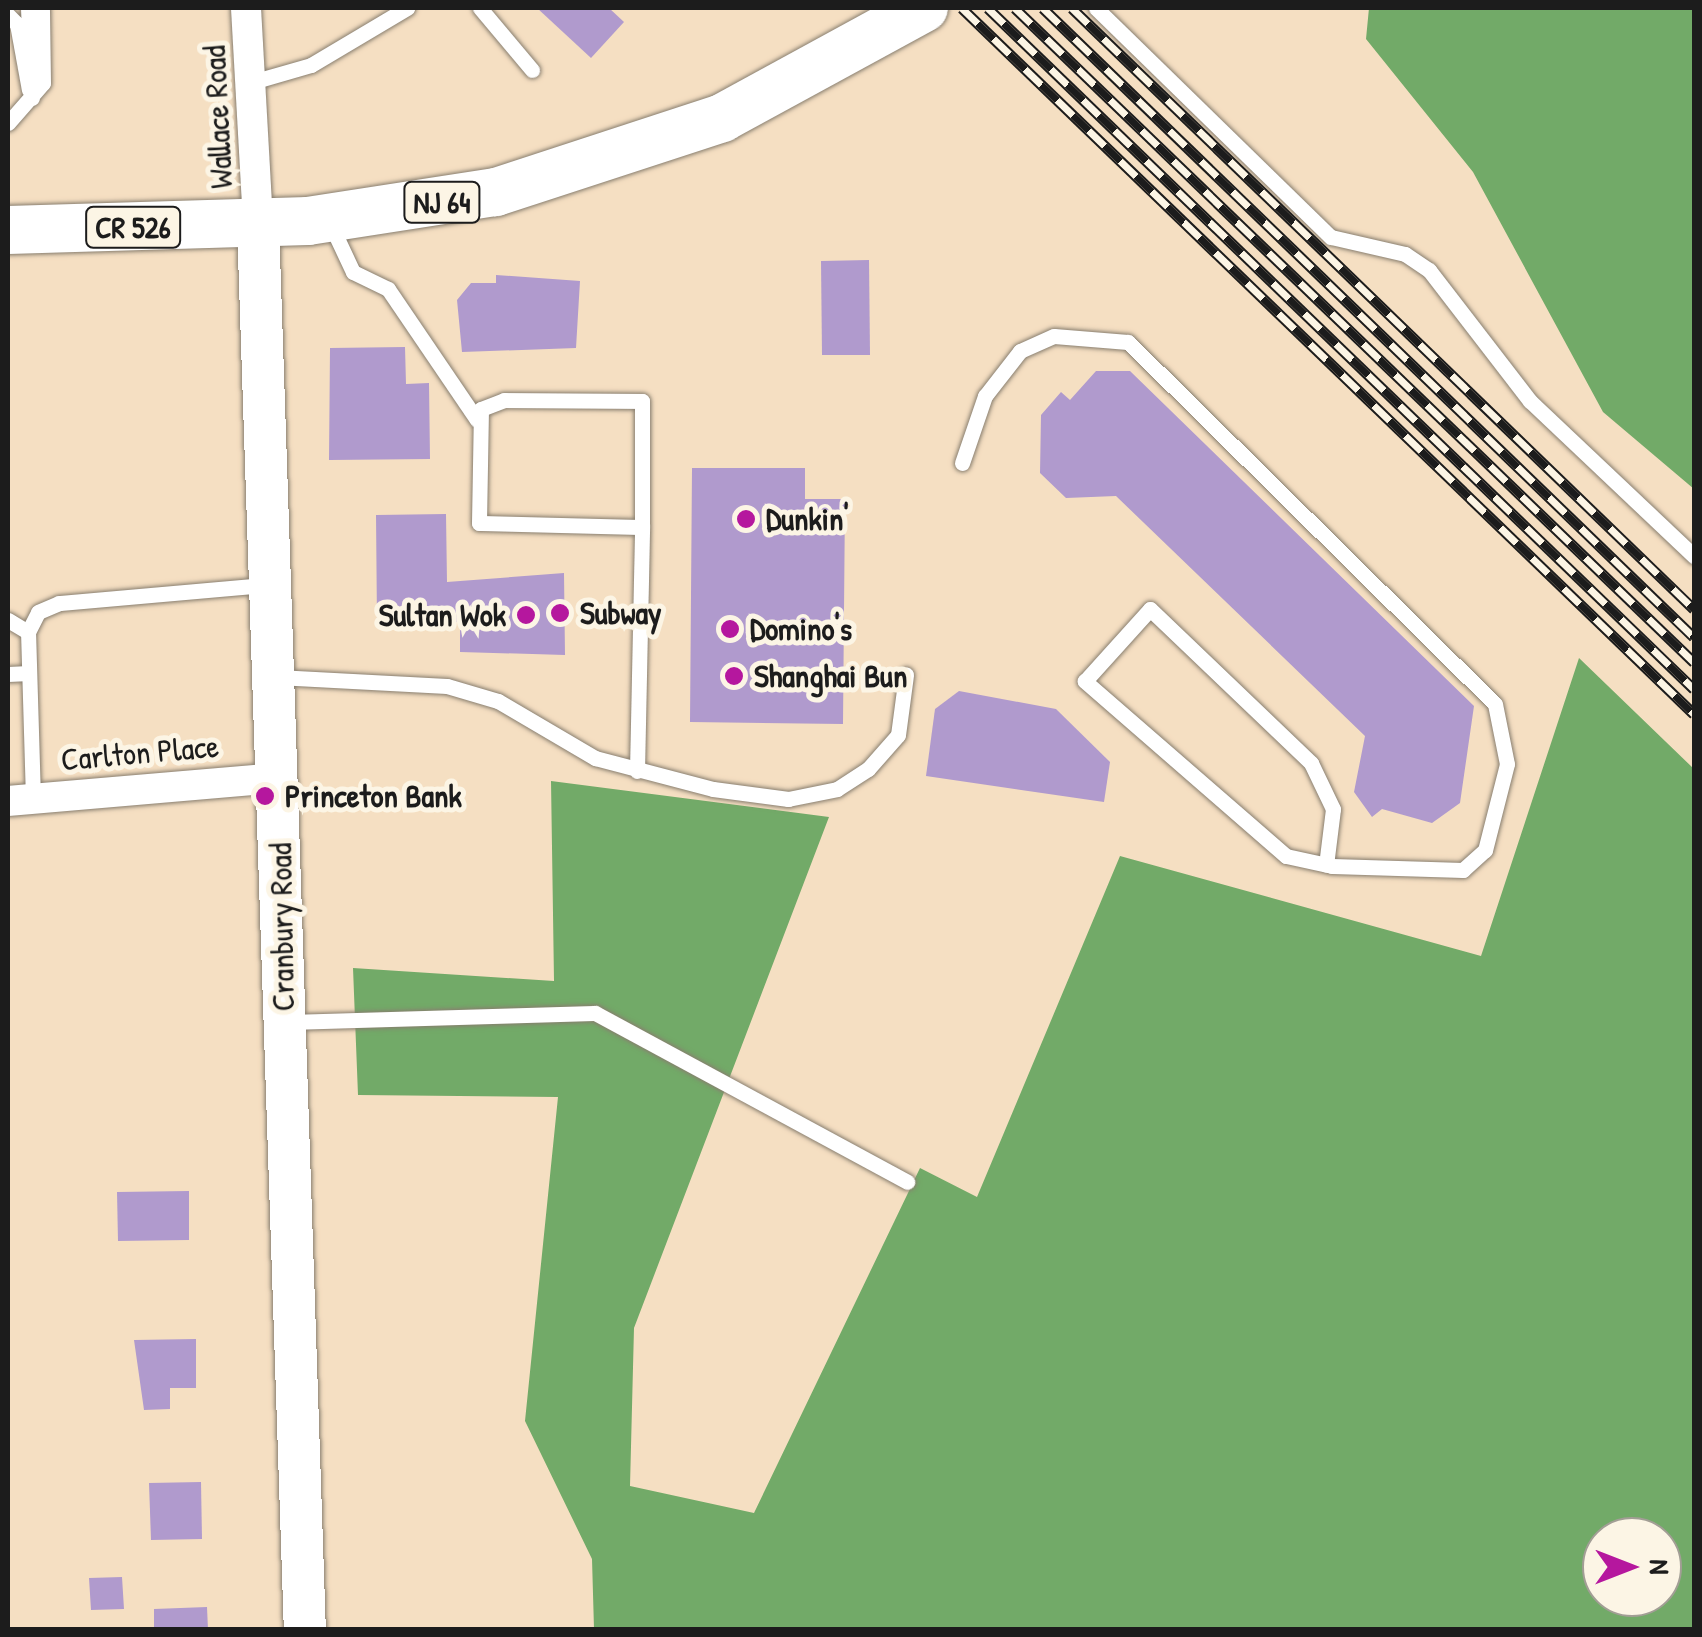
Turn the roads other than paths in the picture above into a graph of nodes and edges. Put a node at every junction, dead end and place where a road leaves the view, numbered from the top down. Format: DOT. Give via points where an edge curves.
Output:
graph roads {
  1 [pos="28,8"];
  2 [pos="42,8"];
  3 [pos="246,8"];
  4 [pos="407,8"];
  5 [pos="480,8"];
  6 [pos="1096,8"];
  7 [pos="920,10"];
  8 [pos="8,15"];
  9 [pos="532,70"];
  10 [pos="252,82"];
  11 [pos="32,98"];
  12 [pos="8,123"];
  13 [pos="328,219"];
  14 [pos="258,224"];
  15 [pos="8,230"];
  16 [pos="477,420"];
  17 [pos="962,463"];
  18 [pos="642,528"];
  19 [pos="1694,556"];
  20 [pos="269,585"];
  21 [pos="8,620"];
  22 [pos="28,632"];
  23 [pos="28,672"];
  24 [pos="8,674"];
  25 [pos="906,675"];
  26 [pos="273,677"];
  27 [pos="637,771"];
  28 [pos="278,778"];
  29 [pos="20,800"];
  30 [pos="1326,865"];
  31 [pos="284,1022"];
  32 [pos="907,1182"];
  33 [pos="305,1630"];
  1 -- 11 [label="lane"];
  2 -- 11 [label="lane" via="43,82"];
  3 -- 10 [label="street, Wallace Road"];
  4 -- 10 [label="lane" via="311,65"];
  5 -- 9 [label="lane"];
  6 -- 19 [label="lane" via="1331,236 1405,254 1428,270 1530,402"];
  7 -- 13 [label="main road, NJ 64" via="774,92 662,142 496,192"];
  8 -- 11 [label="lane" via="16,24 20,67"];
  10 -- 14 [label="street, Wallace Road"];
  11 -- 12 [label="lane"];
  13 -- 14 [label="main road, NJ 64"];
  13 -- 16 [label="lane" via="353,272 388,289"];
  14 -- 15 [label="main road, CR 526"];
  14 -- 20 [label="street, Cranbury Road"];
  16 -- 18 [label="lane" via="479,523"];
  16 -- 18 [label="lane" via="491,401 642,402"];
  17 -- 30 [label="lane" via="985,396 1020,351 1054,336 1128,342 1495,704 1507,764 1485,850 1463,870"];
  18 -- 27 [label="lane"];
  20 -- 22 [label="lane" via="59,603 38,612"];
  20 -- 26 [label="street, Cranbury Road"];
  21 -- 22 [label="lane"];
  22 -- 23 [label="lane"];
  23 -- 24 [label="lane"];
  23 -- 29 [label="lane"];
  25 -- 27 [label="lane" via="898,734 868,769 837,789 788,798"];
  26 -- 27 [label="lane" via="447,686 498,702 595,758"];
  26 -- 28 [label="street, Cranbury Road"];
  28 -- 29 [label="street, Carlton Place"];
  28 -- 31 [label="street, Cranbury Road"];
  30 -- 30 [label="lane" via="1286,856 1256,836 1085,681 1150,609 1311,762 1333,808"];
  31 -- 32 [label="lane" via="595,1013"];
  31 -- 33 [label="street, Cranbury Road"];
}
